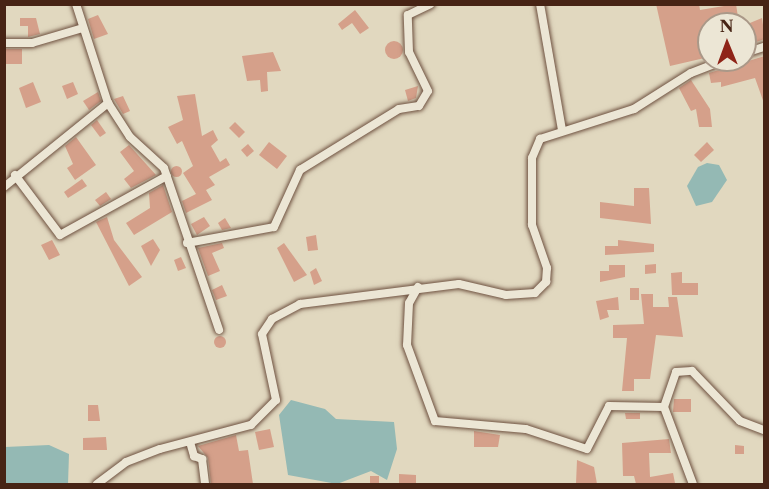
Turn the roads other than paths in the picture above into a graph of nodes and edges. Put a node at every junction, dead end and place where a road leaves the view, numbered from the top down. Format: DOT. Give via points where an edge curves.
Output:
graph roads {
  1 [pos="76,4"];
  2 [pos="431,4"];
  3 [pos="540,4"];
  4 [pos="83,28"];
  5 [pos="4,43"];
  6 [pos="697,71"];
  7 [pos="108,103"];
  8 [pos="562,130"];
  9 [pos="15,175"];
  10 [pos="167,176"];
  11 [pos="4,187"];
  12 [pos="188,243"];
  13 [pos="418,287"];
  14 [pos="219,330"];
  15 [pos="664,407"];
  16 [pos="765,430"];
  17 [pos="190,442"];
  18 [pos="97,484"];
  19 [pos="205,484"];
  20 [pos="693,484"];
  1 -- 4 [label="street"];
  2 -- 12 [label="street" via="408,15 409,52 428,91 419,106 399,109 300,170 274,227"];
  3 -- 8 [label="street"];
  4 -- 5 [label="street" via="32,43"];
  4 -- 7 [label="street"];
  6 -- 8 [label="street" via="634,109"];
  7 -- 9 [label="street"];
  7 -- 10 [label="street" via="130,137 156,158"];
  8 -- 13 [label="street" via="540,139 532,158 532,225 547,268 546,282 526,296 459,285"];
  9 -- 10 [label="street" via="60,235"];
  9 -- 11 [label="street"];
  10 -- 12 [label="street"];
  12 -- 14 [label="street"];
  13 -- 15 [label="street" via="410,303 407,345 435,421 526,429 587,449 609,406"];
  13 -- 17 [label="street" via="300,304 272,319 262,334 276,400 251,424"];
  15 -- 16 [label="street" via="676,372 692,371 740,421"];
  15 -- 20 [label="street"];
  17 -- 18 [label="street" via="126,462"];
  17 -- 19 [label="street" via="194,456 202,459"];
}
